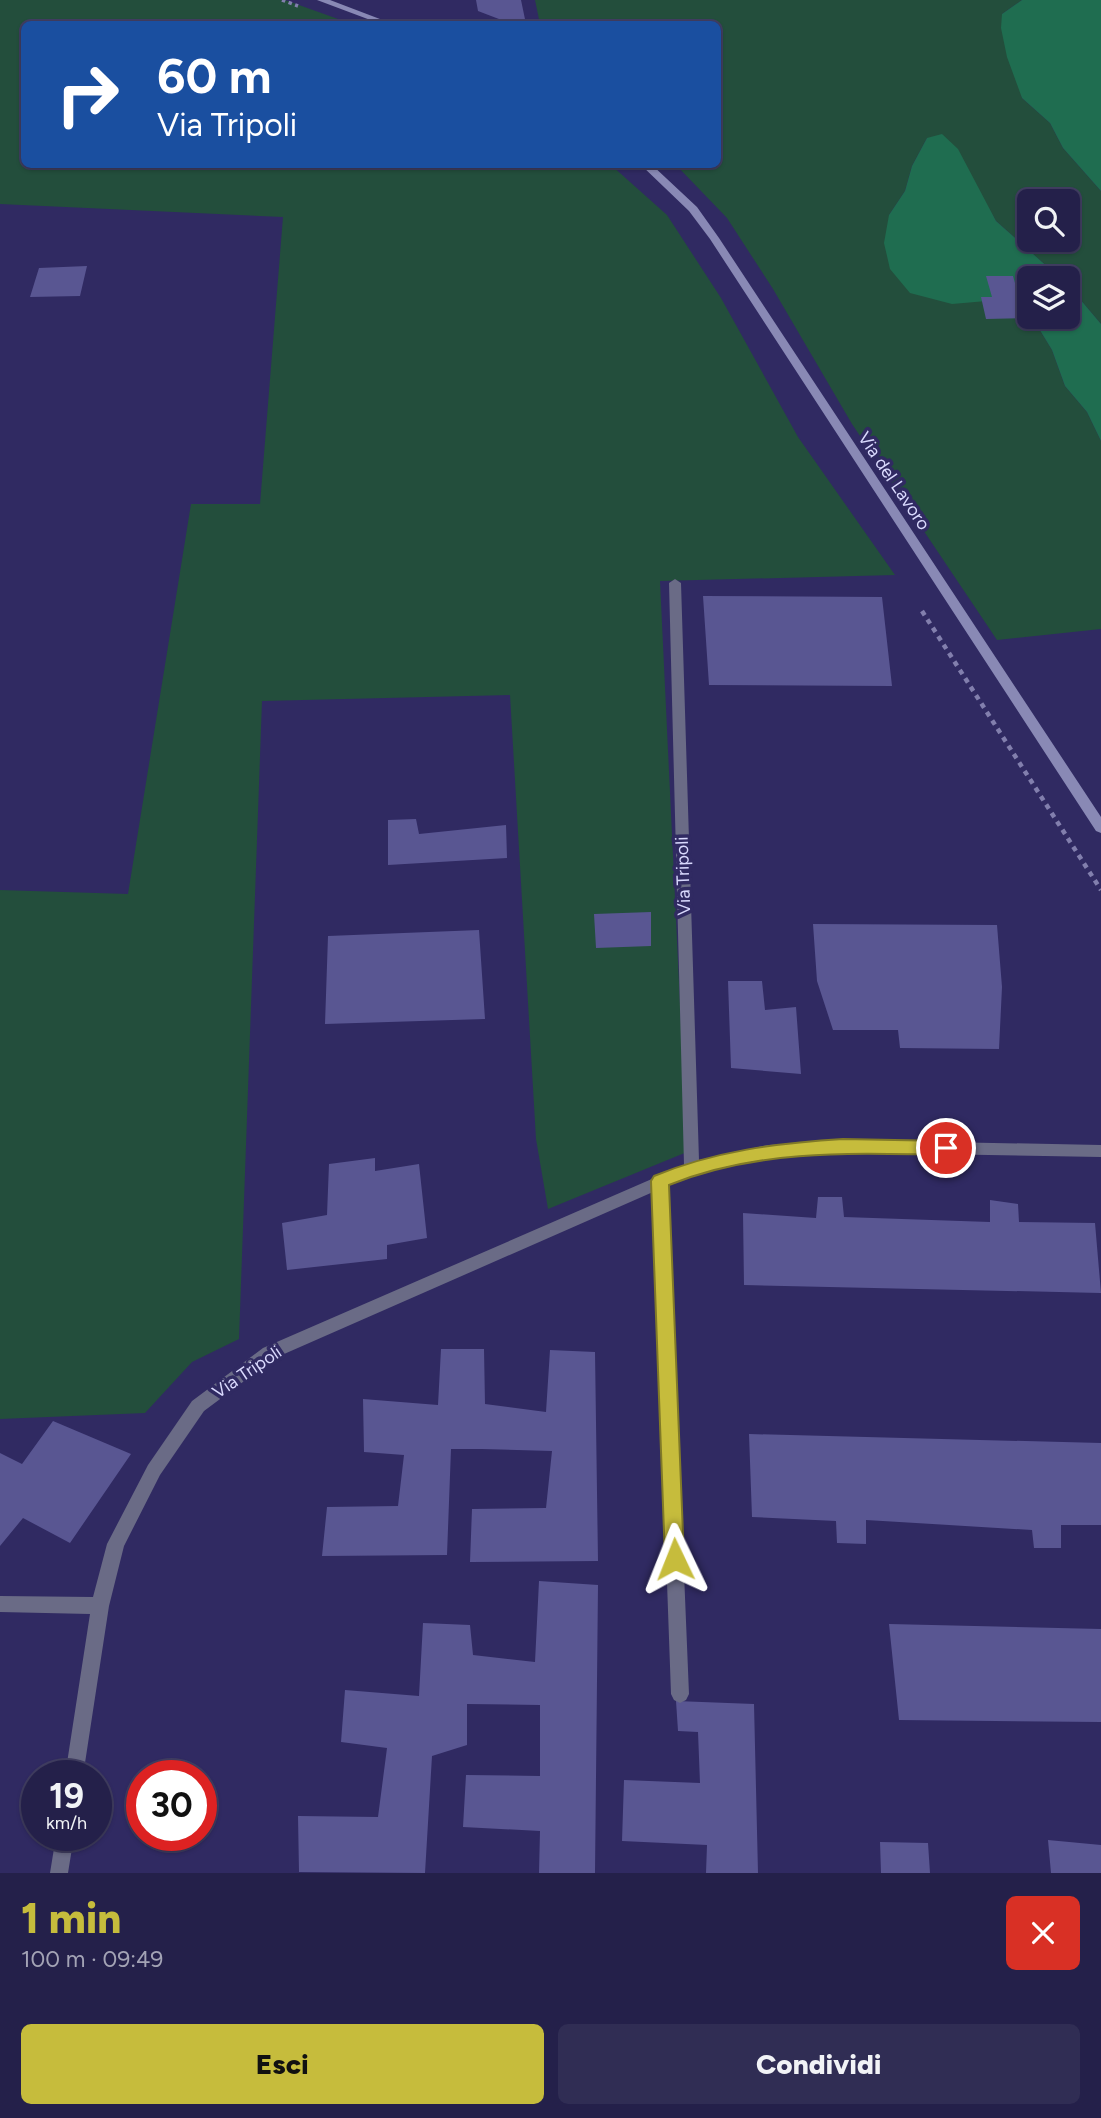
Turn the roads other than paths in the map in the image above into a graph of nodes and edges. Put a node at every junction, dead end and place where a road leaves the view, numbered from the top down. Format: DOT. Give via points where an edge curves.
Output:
graph roads {
  1 [pos="322,0"];
  2 [pos="380,21"];
  3 [pos="649,168"];
  4 [pos="675,583"];
  5 [pos="1101,828"];
  6 [pos="1101,1151"];
  7 [pos="692,1168"];
  8 [pos="660,1181"];
  9 [pos="0,1604"];
  10 [pos="100,1606"];
  11 [pos="680,1694"];
  12 [pos="76,1760"];
  13 [pos="63,1851"];
  14 [pos="59,1873"];
  1 -- 2 [label="street"];
  3 -- 5 [label="street, Via del Lavoro" via="693,209 714,238"];
  4 -- 7 [label="street, Via Tripoli"];
  6 -- 7 [label="street, Via Tripoli" via="843,1146 768,1151"];
  7 -- 8 [label="street, Via Tripoli"];
  8 -- 10 [label="street, Via Tripoli" via="269,1353 198,1406 154,1470 116,1544"];
  8 -- 11 [label="street"];
  9 -- 10 [label="street"];
  10 -- 12 [label="street, Via Tripoli"];
  13 -- 14 [label="street"];
}
